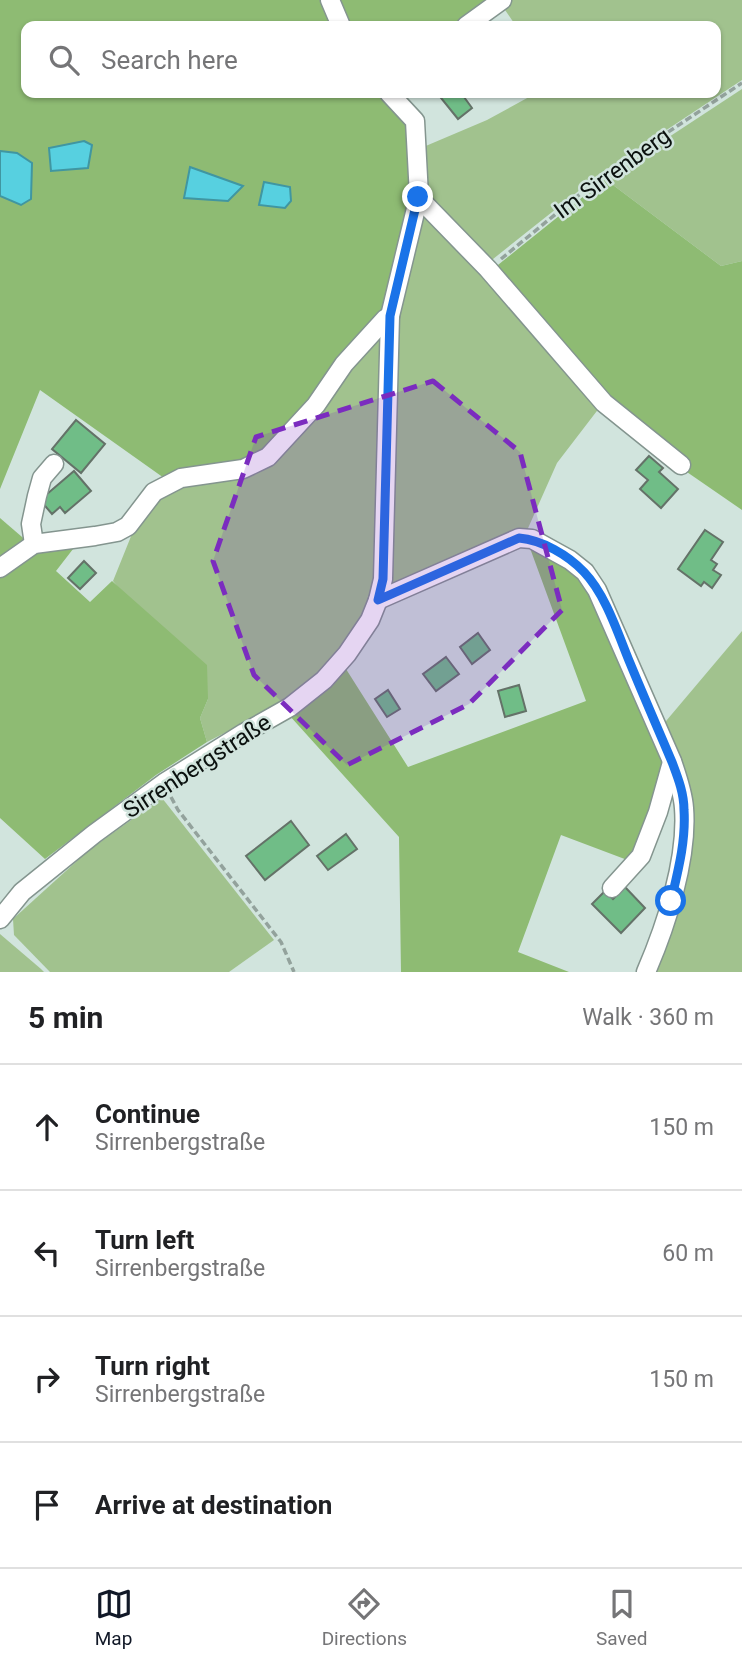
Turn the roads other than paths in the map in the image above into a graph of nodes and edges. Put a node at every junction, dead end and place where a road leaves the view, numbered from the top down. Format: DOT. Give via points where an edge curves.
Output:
graph roads {
  1 [pos="330,0"];
  2 [pos="502,0"];
  3 [pos="339,21"];
  4 [pos="473,21"];
  5 [pos="394,98"];
  6 [pos="418,197"];
  7 [pos="390,316"];
  8 [pos="54,464"];
  9 [pos="681,465"];
  10 [pos="34,544"];
  11 [pos="0,568"];
  12 [pos="378,600"];
  13 [pos="672,762"];
  14 [pos="612,888"];
  15 [pos="0,919"];
  16 [pos="646,972"];
  1 -- 3 [label="street"];
  2 -- 4 [label="street"];
  5 -- 6 [label="street, Sirrenbergstraße" via="415,121"];
  6 -- 7 [label="street, Sirrenbergstraße"];
  6 -- 9 [label="street" via="604,403"];
  7 -- 10 [label="street" via="268,457 243,469 181,478 154,492 128,526 117,531"];
  7 -- 12 [label="street, Sirrenbergstraße" via="383,579"];
  8 -- 10 [label="street" via="42,478 37,496 31,524"];
  10 -- 11 [label="street"];
  12 -- 13 [label="street" via="519,538 554,550 584,572 597,590"];
  12 -- 15 [label="street, Sirrenbergstraße" via="370,620 324,680 290,707 164,783 94,834 22,892"];
  13 -- 14 [label="street" via="641,856"];
  13 -- 16 [label="street" via="684,808 683,843 667,916"];
}
